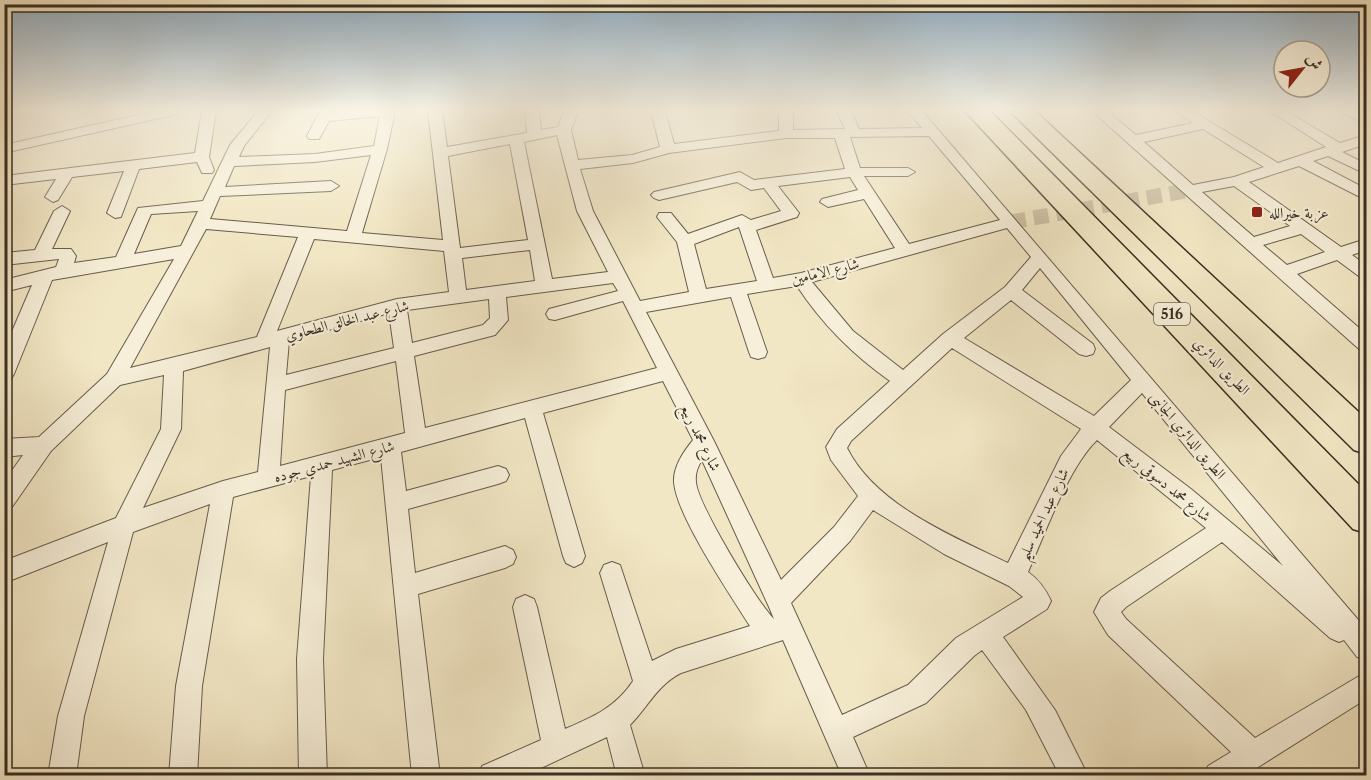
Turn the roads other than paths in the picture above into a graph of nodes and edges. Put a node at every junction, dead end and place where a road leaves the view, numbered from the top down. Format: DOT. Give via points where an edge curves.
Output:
graph roads {
  1 [pos="203,147"];
  2 [pos="236,147"];
  3 [pos="439,147"];
  4 [pos="470,147"];
  5 [pos="518,147"];
  6 [pos="568,147"];
  7 [pos="681,147"];
  8 [pos="850,147"];
  9 [pos="944,147"];
  10 [pos="1012,147"];
  11 [pos="1060,147"];
  12 [pos="1141,147"];
  13 [pos="1241,147"];
  14 [pos="1330,147"];
  15 [pos="1342,147"];
  16 [pos="380,149"];
  17 [pos="668,149"];
  18 [pos="1334,150"];
  19 [pos="440,153"];
  20 [pos="202,157"];
  21 [pos="1301,161"];
  22 [pos="228,162"];
  23 [pos="572,165"];
  24 [pos="133,166"];
  25 [pos="1276,169"];
  26 [pos="1366,170"];
  27 [pos="854,172"];
  28 [pos="908,172"];
  29 [pos="67,173"];
  30 [pos="4,181"];
  31 [pos="1237,181"];
  32 [pos="768,183"];
  33 [pos="331,186"];
  34 [pos="1191,190"];
  35 [pos="214,193"];
  36 [pos="868,193"];
  37 [pos="659,195"];
  38 [pos="1366,195"];
  39 [pos="828,202"];
  40 [pos="115,213"];
  41 [pos="665,217"];
  42 [pos="201,223"];
  43 [pos="1006,224"];
  44 [pos="747,227"];
  45 [pos="1303,228"];
  46 [pos="308,233"];
  47 [pos="353,237"];
  48 [pos="686,241"];
  49 [pos="1253,243"];
  50 [pos="536,244"];
  51 [pos="1366,244"];
  52 [pos="187,250"];
  53 [pos="452,250"];
  54 [pos="905,250"];
  55 [pos="1338,253"];
  56 [pos="41,255"];
  57 [pos="1040,257"];
  58 [pos="4,259"];
  59 [pos="123,260"];
  60 [pos="63,271"];
  61 [pos="1285,273"];
  62 [pos="1366,273"];
  63 [pos="45,275"];
  64 [pos="801,279"];
  65 [pos="767,285"];
  66 [pos="4,286"];
  67 [pos="545,286"];
  68 [pos="737,290"];
  69 [pos="1011,291"];
  70 [pos="496,292"];
  71 [pos="628,293"];
  72 [pos="699,296"];
  73 [pos="458,298"];
  74 [pos="397,305"];
  75 [pos="555,314"];
  76 [pos="12,339"];
  77 [pos="272,339"];
  78 [pos="950,339"];
  79 [pos="1366,344"];
  80 [pos="1086,349"];
  81 [pos="404,352"];
  82 [pos="758,352"];
  83 [pos="174,366"];
  84 [pos="670,372"];
  85 [pos="4,374"];
  86 [pos="114,379"];
  87 [pos="903,381"];
  88 [pos="1143,381"];
  89 [pos="276,385"];
  90 [pos="532,408"];
  91 [pos="1094,427"];
  92 [pos="416,439"];
  93 [pos="1366,440"];
  94 [pos="704,441"];
  95 [pos="44,445"];
  96 [pos="390,446"];
  97 [pos="4,448"];
  98 [pos="322,464"];
  99 [pos="498,475"];
  100 [pos="268,478"];
  101 [pos="223,490"];
  102 [pos="872,496"];
  103 [pos="4,500"];
  104 [pos="396,503"];
  105 [pos="1366,518"];
  106 [pos="124,525"];
  107 [pos="1223,529"];
  108 [pos="574,556"];
  109 [pos="505,557"];
  110 [pos="4,572"];
  111 [pos="612,573"];
  112 [pos="1014,577"];
  113 [pos="405,588"];
  114 [pos="778,600"];
  115 [pos="525,607"];
  116 [pos="778,630"];
  117 [pos="985,634"];
  118 [pos="1366,648"];
  119 [pos="1366,654"];
  120 [pos="646,682"];
  121 [pos="1366,685"];
  122 [pos="615,720"];
  123 [pos="836,730"];
  124 [pos="556,746"];
  125 [pos="1253,754"];
  126 [pos="62,776"];
  127 [pos="183,776"];
  128 [pos="313,776"];
  129 [pos="426,776"];
  130 [pos="492,776"];
  131 [pos="631,776"];
  132 [pos="856,776"];
  133 [pos="1074,776"];
  134 [pos="1218,776"];
  1 -- 20 [label="street"];
  2 -- 22 [label="street"];
  3 -- 19 [label="street"];
  4 -- 19 [label="street"];
  5 -- 50 [label="street"];
  6 -- 23 [label="street, شارع محمد ربيع"];
  7 -- 17 [label="street"];
  8 -- 27 [label="street"];
  9 -- 43 [label="street, الطريق الدائري الجانبى"];
  10 -- 105 [label="highway, الطريق الدائري / 516"];
  11 -- 93 [label="highway"];
  12 -- 34 [label="street"];
  13 -- 25 [label="street"];
  14 -- 18 [label="street"];
  15 -- 18 [label="street"];
  16 -- 22 [label="street" via="315,158"];
  16 -- 47 [label="street"];
  17 -- 23 [label="street" via="633,159"];
  18 -- 21 [label="street"];
  18 -- 26 [label="street"];
  19 -- 53 [label="street"];
  20 -- 24 [label="street"];
  20 -- 35 [label="street"];
  21 -- 25 [label="street"];
  21 -- 38 [label="street"];
  22 -- 35 [label="street"];
  23 -- 71 [label="street, شارع محمد ربيع" via="585,211"];
  24 -- 29 [label="street"];
  24 -- 40 [label="street"];
  25 -- 31 [label="street"];
  27 -- 28 [label="street"];
  27 -- 32 [label="street"];
  27 -- 36 [label="street"];
  29 -- 30 [label="street"];
  29 -- 56 [label="street"];
  31 -- 34 [label="street"];
  31 -- 45 [label="street"];
  32 -- 37 [label="street" via="749,185 740,177"];
  32 -- 44 [label="street" via="791,213"];
  33 -- 35 [label="street"];
  34 -- 49 [label="street"];
  35 -- 42 [label="street"];
  35 -- 59 [label="street" via="149,211"];
  36 -- 39 [label="street"];
  36 -- 54 [label="street"];
  41 -- 48 [label="street"];
  42 -- 46 [label="street"];
  42 -- 52 [label="street"];
  43 -- 54 [label="street, شارع الامامين"];
  43 -- 57 [label="street, الطريق الدائري الجانبى"];
  44 -- 48 [label="street" via="739,220"];
  44 -- 65 [label="street"];
  45 -- 49 [label="street"];
  45 -- 55 [label="street"];
  46 -- 47 [label="street"];
  46 -- 77 [label="street"];
  47 -- 53 [label="street"];
  48 -- 72 [label="street"];
  49 -- 61 [label="street"];
  50 -- 53 [label="street"];
  50 -- 67 [label="street"];
  51 -- 55 [label="street"];
  52 -- 59 [label="street"];
  52 -- 86 [label="street"];
  53 -- 73 [label="street"];
  54 -- 64 [label="street, شارع الامامين"];
  55 -- 61 [label="street"];
  55 -- 62 [label="street"];
  56 -- 58 [label="street"];
  56 -- 60 [label="street" via="67,254"];
  57 -- 69 [label="street"];
  57 -- 88 [label="street, الطريق الدائري الجانبى"];
  59 -- 60 [label="street"];
  60 -- 63 [label="street"];
  61 -- 79 [label="street"];
  63 -- 66 [label="street"];
  63 -- 76 [label="street"];
  64 -- 65 [label="street, شارع الامامين"];
  64 -- 87 [label="street" via="837,328"];
  65 -- 68 [label="street, شارع الامامين"];
  67 -- 70 [label="street, شارع عبد الخالق الطحاوي"];
  67 -- 71 [label="street, شارع عبد الخالق الطحاوي"];
  68 -- 72 [label="street, شارع الامامين"];
  68 -- 82 [label="street"];
  69 -- 78 [label="street"];
  69 -- 80 [label="street"];
  70 -- 73 [label="street, شارع عبد الخالق الطحاوي"];
  70 -- 81 [label="street" via="499,320 489,330"];
  71 -- 72 [label="street, شارع الامامين"];
  71 -- 75 [label="street"];
  71 -- 84 [label="street, شارع محمد ربيع"];
  73 -- 74 [label="street, شارع عبد الخالق الطحاوي"];
  74 -- 77 [label="street, شارع عبد الخالق الطحاوي"];
  74 -- 81 [label="street"];
  76 -- 85 [label="street"];
  77 -- 83 [label="street, شارع عبد الخالق الطحاوي"];
  77 -- 89 [label="street"];
  78 -- 87 [label="street"];
  78 -- 91 [label="street, شارع محمد دسوقي ربيع"];
  81 -- 89 [label="street"];
  81 -- 92 [label="street"];
  83 -- 86 [label="street, شارع عبد الخالق الطحاوي"];
  83 -- 106 [label="street" via="171,429"];
  84 -- 90 [label="street, شارع الشهيد حمدي جوده"];
  84 -- 94 [label="street, شارع محمد ربيع"];
  86 -- 95 [label="street"];
  87 -- 102 [label="street" via="843,435 836,447"];
  88 -- 91 [label="street, شارع عبد الحميد سليم"];
  88 -- 118 [label="street, الطريق الدائري الجانبى"];
  89 -- 100 [label="street"];
  90 -- 92 [label="street, شارع الشهيد حمدي جوده"];
  90 -- 108 [label="street"];
  91 -- 107 [label="street, شارع محمد دسوقي ربيع"];
  91 -- 112 [label="street, شارع عبد الحميد سليم" via="1068,462"];
  92 -- 96 [label="street, شارع الشهيد حمدي جوده"];
  94 -- 114 [label="street, شارع محمد ربيع"];
  94 -- 116 [label="street" via="689,460 684,484 693,508"];
  95 -- 97 [label="street"];
  95 -- 103 [label="street"];
  96 -- 98 [label="street, شارع الشهيد حمدي جوده"];
  96 -- 104 [label="street"];
  98 -- 100 [label="street, شارع الشهيد حمدي جوده"];
  98 -- 128 [label="street" via="310,659"];
  99 -- 104 [label="street"];
  100 -- 101 [label="street, شارع الشهيد حمدي جوده"];
  101 -- 106 [label="street, شارع الشهيد حمدي جوده"];
  101 -- 127 [label="street" via="189,686"];
  102 -- 112 [label="street" via="933,537"];
  102 -- 114 [label="street" via="842,534"];
  104 -- 113 [label="street"];
  106 -- 110 [label="street, شارع الشهيد حمدي جوده"];
  106 -- 126 [label="street" via="71,716"];
  107 -- 119 [label="street, شارع محمد دسوقي ربيع"];
  107 -- 125 [label="street" via="1109,606 1106,612 1117,627"];
  109 -- 113 [label="street"];
  111 -- 120 [label="street"];
  112 -- 117 [label="street, شارع عبد الحميد سليم" via="1031,588 1039,601"];
  113 -- 129 [label="street"];
  114 -- 116 [label="street, شارع محمد ربيع"];
  115 -- 124 [label="street"];
  116 -- 120 [label="street" via="676,662"];
  116 -- 123 [label="street"];
  117 -- 123 [label="street, شارع عبد الحميد سليم" via="965,647 916,694"];
  117 -- 133 [label="street" via="1040,708"];
  120 -- 122 [label="street" via="634,703"];
  121 -- 125 [label="street"];
  122 -- 124 [label="street"];
  122 -- 131 [label="street"];
  123 -- 132 [label="street"];
  124 -- 130 [label="street"];
  125 -- 134 [label="street"];
}
